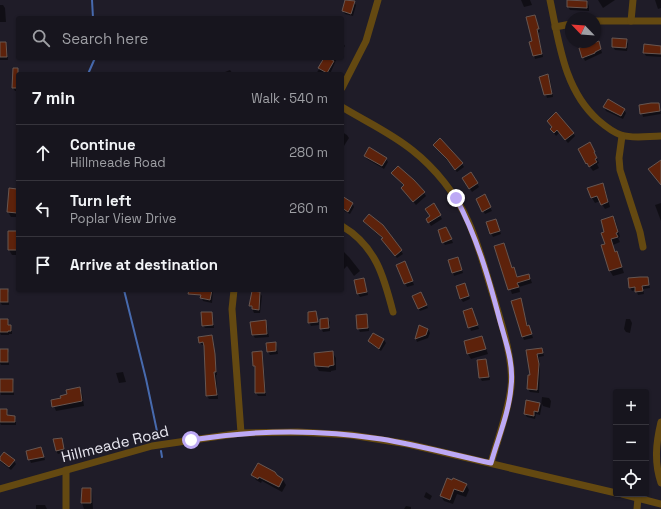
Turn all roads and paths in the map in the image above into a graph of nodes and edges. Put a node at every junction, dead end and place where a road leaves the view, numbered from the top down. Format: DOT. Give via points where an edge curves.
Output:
graph roads {
  1 [pos="378,0"];
  2 [pos="550,0"];
  3 [pos="633,0"];
  4 [pos="601,21"];
  5 [pos="631,21"];
  6 [pos="661,21"];
  7 [pos="565,25"];
  8 [pos="555,27"];
  9 [pos="344,84"];
  10 [pos="344,108"];
  11 [pos="622,136"];
  12 [pos="661,136"];
  13 [pos="344,227"];
  14 [pos="643,247"];
  15 [pos="234,292"];
  16 [pos="393,312"];
  17 [pos="661,422"];
  18 [pos="241,433"];
  19 [pos="491,463"];
  20 [pos="66,470"];
  21 [pos="661,483"];
  22 [pos="0,489"];
  23 [pos="613,492"];
  24 [pos="634,497"];
  25 [pos="638,498"];
  26 [pos="661,504"];
  27 [pos="66,509"];
  28 [pos="637,509"];
  1 -- 9 [label="street" via="366,41"];
  2 -- 8 [label="street"];
  3 -- 5 [label="street"];
  4 -- 5 [label="street"];
  5 -- 6 [label="street"];
  7 -- 8 [label="street"];
  8 -- 11 [label="street" via="568,75 577,95 595,117 611,131"];
  10 -- 19 [label="street" via="412,150 452,193 468,220 496,305 512,375 510,397"];
  11 -- 12 [label="street"];
  11 -- 14 [label="street" via="620,170"];
  13 -- 16 [label="street" via="357,236 372,254"];
  15 -- 18 [label="street" via="232,309"];
  17 -- 21 [label="street" via="656,459"];
  18 -- 19 [label="street, Hillmeade Road" via="298,432 351,435 408,444"];
  18 -- 20 [label="street, Hillmeade Road" via="152,446"];
  19 -- 23 [label="street, Hillmeade Road"];
  20 -- 22 [label="street, Hillmeade Road"];
  20 -- 27 [label="street"];
  24 -- 25 [label="street"];
  25 -- 26 [label="street"];
  25 -- 28 [label="street"];
}
